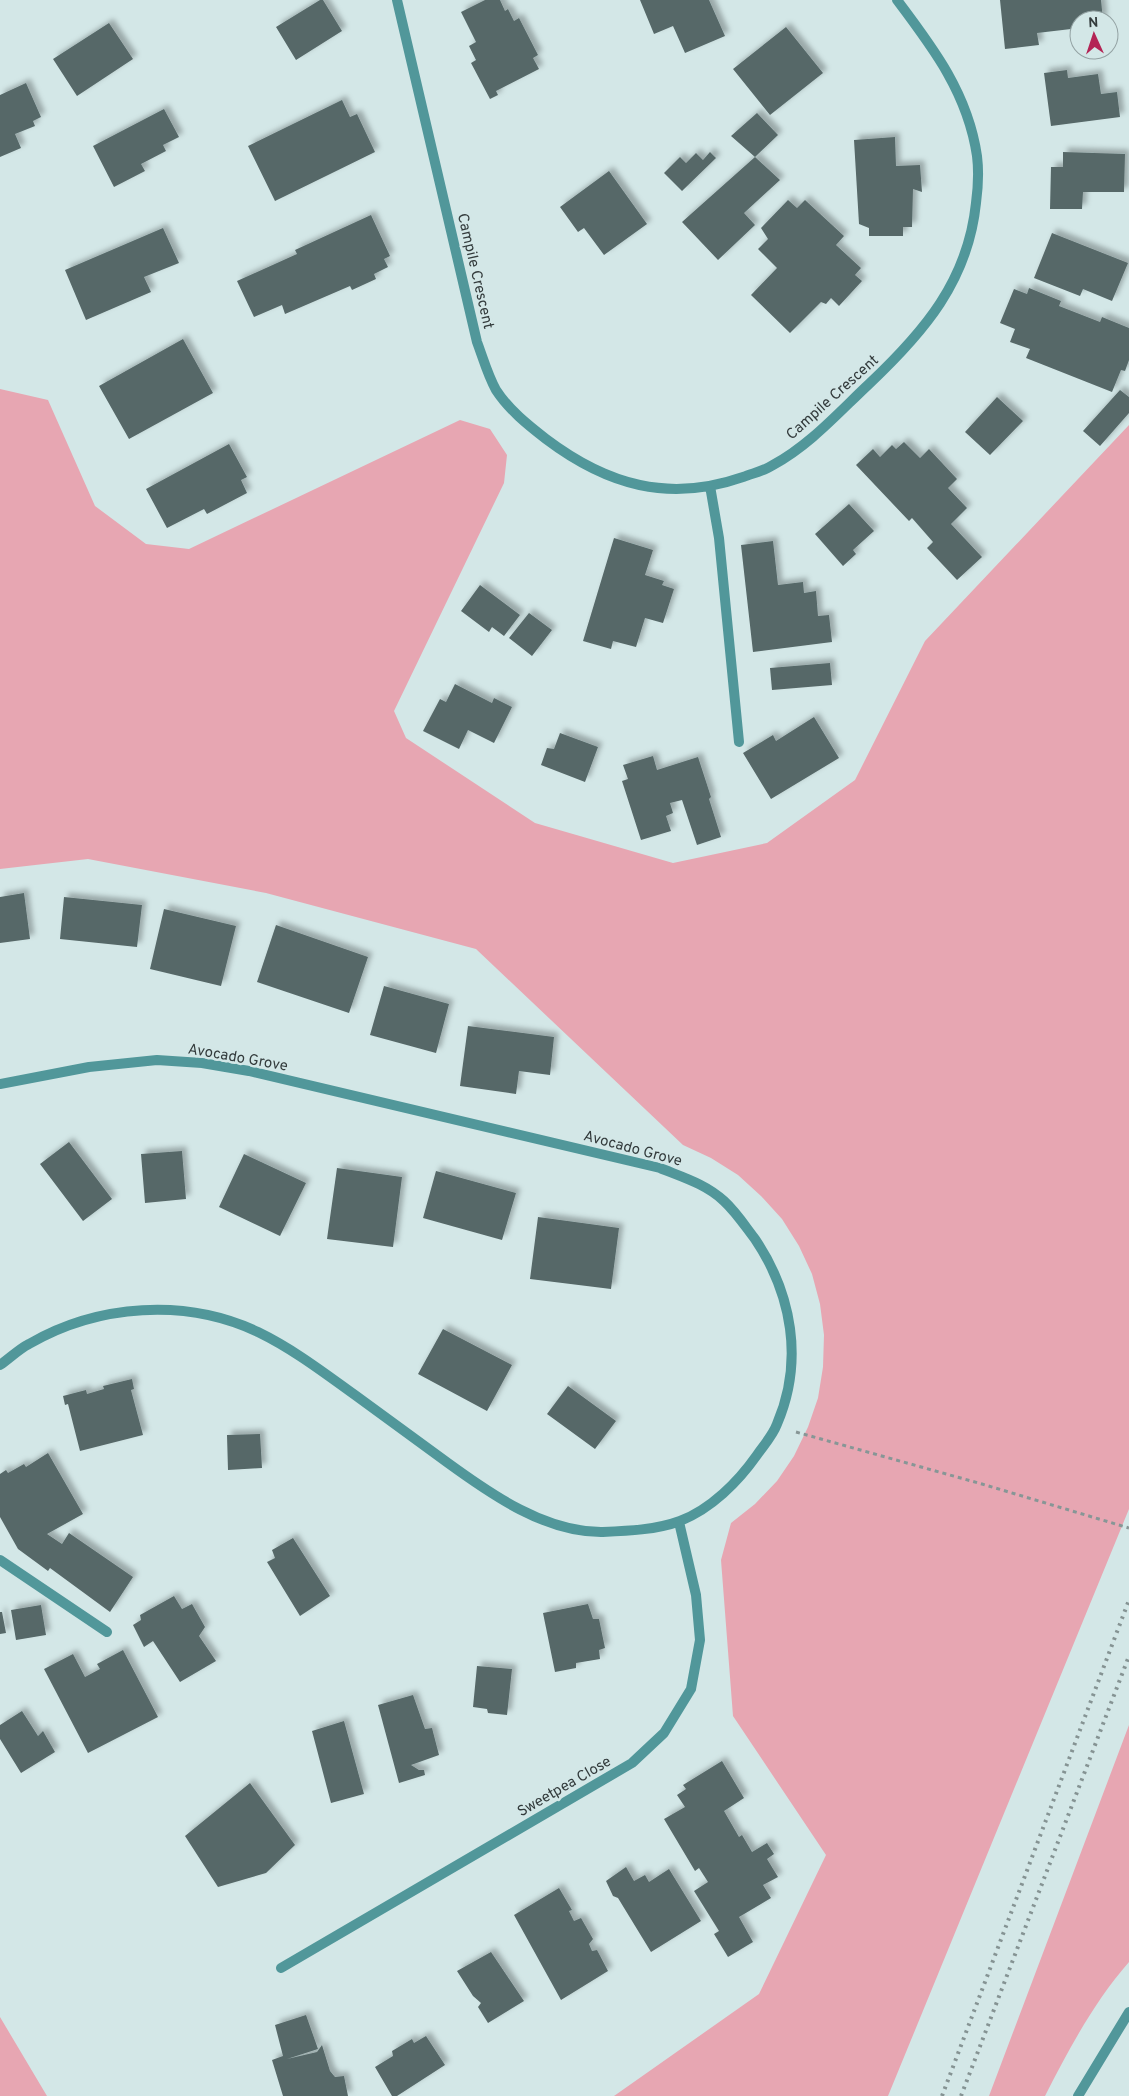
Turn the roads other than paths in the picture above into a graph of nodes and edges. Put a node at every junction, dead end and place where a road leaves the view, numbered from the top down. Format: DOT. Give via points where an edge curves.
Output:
graph roads {
  1 [pos="397,0"];
  2 [pos="898,0"];
  3 [pos="710,486"];
  4 [pos="738,742"];
  5 [pos="0,1084"];
  6 [pos="0,1365"];
  7 [pos="679,1522"];
  8 [pos="0,1560"];
  9 [pos="107,1632"];
  10 [pos="281,1968"];
  11 [pos="1129,2012"];
  12 [pos="1078,2096"];
  1 -- 3 [label="street, Campile Crescent" via="477,342 496,390 520,420 568,456 609,476 656,489"];
  2 -- 3 [label="street, Campile Crescent" via="940,58 957,89 969,119 978,158 978,185 970,242 959,272 932,317 901,354 800,448 771,467"];
  3 -- 4 [label="street" via="719,538"];
  5 -- 7 [label="street, Avocado Grove" via="90,1066 157,1060 202,1063 250,1071 660,1168 696,1182 723,1200 762,1250 787,1307 792,1335 786,1397 776,1427 744,1474 710,1504"];
  6 -- 7 [label="street, Avocado Grove" via="29,1344 81,1320 147,1309 204,1314 256,1331 302,1356 484,1490 534,1516 592,1532 642,1529"];
  7 -- 10 [label="street, Sweetpea Close" via="696,1595 700,1640 691,1689 664,1733 632,1763"];
  8 -- 9 [label="street"];
  11 -- 12 [label="street"];
}
